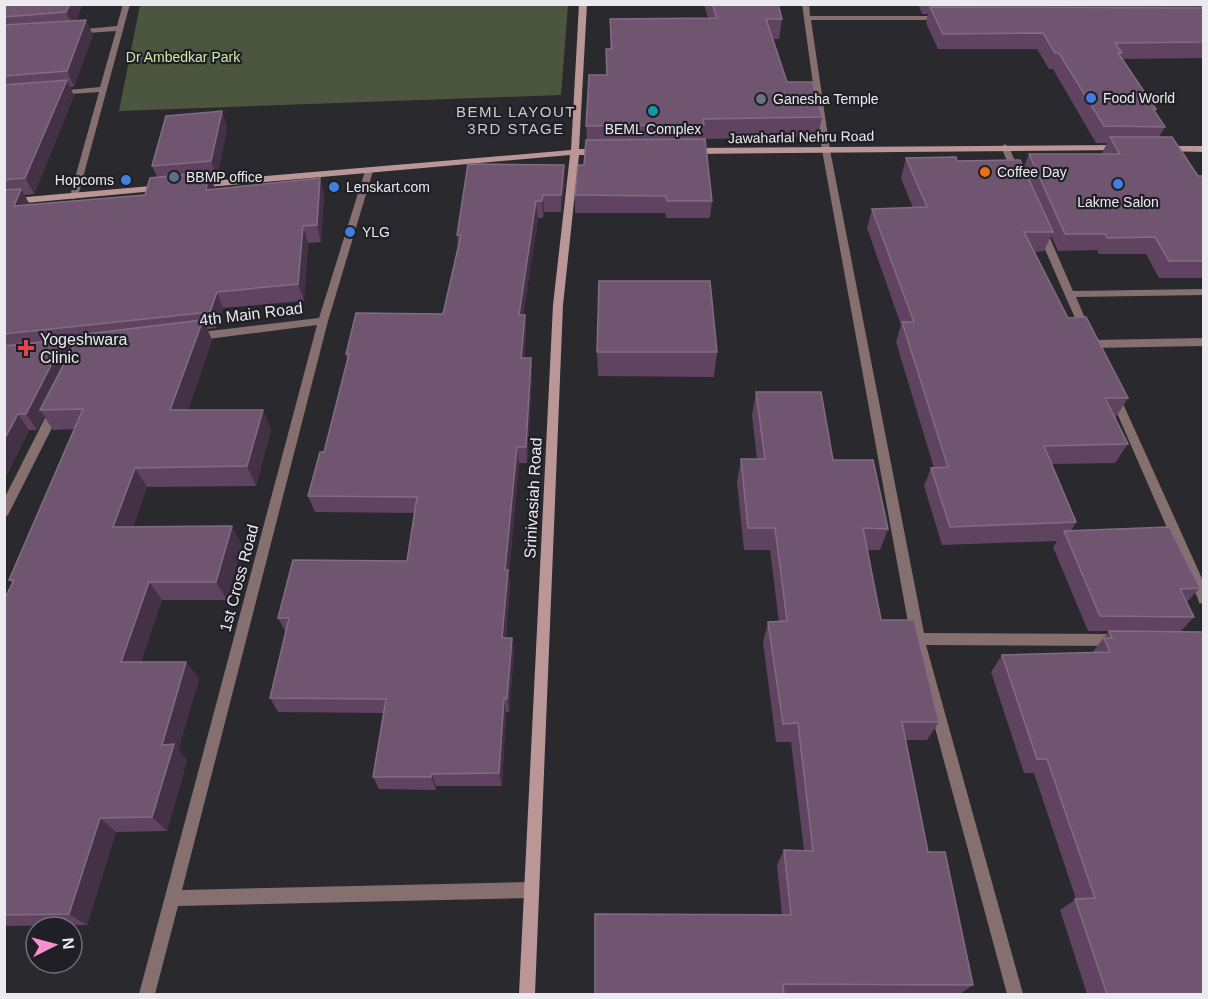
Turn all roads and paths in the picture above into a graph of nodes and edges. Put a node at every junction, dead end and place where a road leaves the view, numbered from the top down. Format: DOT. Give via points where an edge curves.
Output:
graph roads {
  1 [pos="127,4"];
  2 [pos="583,4"];
  3 [pos="806,4"];
  4 [pos="809,18"];
  5 [pos="953,19"];
  6 [pos="120,28"];
  7 [pos="62,33"];
  8 [pos="103,89"];
  9 [pos="48,94"];
  10 [pos="1005,147"];
  11 [pos="1133,148"];
  12 [pos="1157,148"];
  13 [pos="1203,149"];
  14 [pos="826,150"];
  15 [pos="677,151"];
  16 [pos="575,152"];
  17 [pos="609,152"];
  18 [pos="369,171"];
  19 [pos="192,186"];
  20 [pos="168,188"];
  21 [pos="1024,190"];
  22 [pos="74,196"];
  23 [pos="4,202"];
  24 [pos="1038,221"];
  25 [pos="1203,292"];
  26 [pos="1070,294"];
  27 [pos="323,321"];
  28 [pos="187,337"];
  29 [pos="1203,342"];
  30 [pos="1110,386"];
  31 [pos="60,400"];
  32 [pos="4,512"];
  33 [pos="1203,599"];
  34 [pos="918,639"];
  35 [pos="1132,640"];
  36 [pos="531,890"];
  37 [pos="173,898"];
  38 [pos="147,994"];
  39 [pos="527,994"];
  40 [pos="1016,994"];
  1 -- 6 [label="street"];
  2 -- 16 [label="street, Srinivasiah Road"];
  3 -- 4 [label="street"];
  4 -- 5 [label="street"];
  4 -- 14 [label="street"];
  6 -- 7 [label="street"];
  6 -- 8 [label="street"];
  8 -- 9 [label="street"];
  8 -- 22 [label="street"];
  10 -- 11 [label="street, Jawaharlal Nehru Road"];
  10 -- 14 [label="street, Jawaharlal Nehru Road"];
  10 -- 21 [label="street"];
  12 -- 13 [label="street"];
  14 -- 15 [label="street, Jawaharlal Nehru Road"];
  14 -- 34 [label="street"];
  16 -- 17 [label="street"];
  16 -- 18 [label="street"];
  16 -- 36 [label="street, Srinivasiah Road" via="558,305"];
  18 -- 19 [label="street"];
  18 -- 27 [label="street, 1st Cross Road"];
  20 -- 22 [label="street"];
  22 -- 23 [label="street"];
  24 -- 26 [label="street"];
  25 -- 26 [label="street"];
  26 -- 29 [label="street" via="1094,349"];
  27 -- 28 [label="street, 4th Main Road"];
  27 -- 37 [label="street, 1st Cross Road"];
  30 -- 33 [label="street"];
  31 -- 32 [label="street"];
  34 -- 35 [label="street"];
  34 -- 40 [label="street"];
  36 -- 37 [label="street"];
  36 -- 39 [label="street, Srinivasiah Road"];
  37 -- 38 [label="street, 1st Cross Road"];
}
